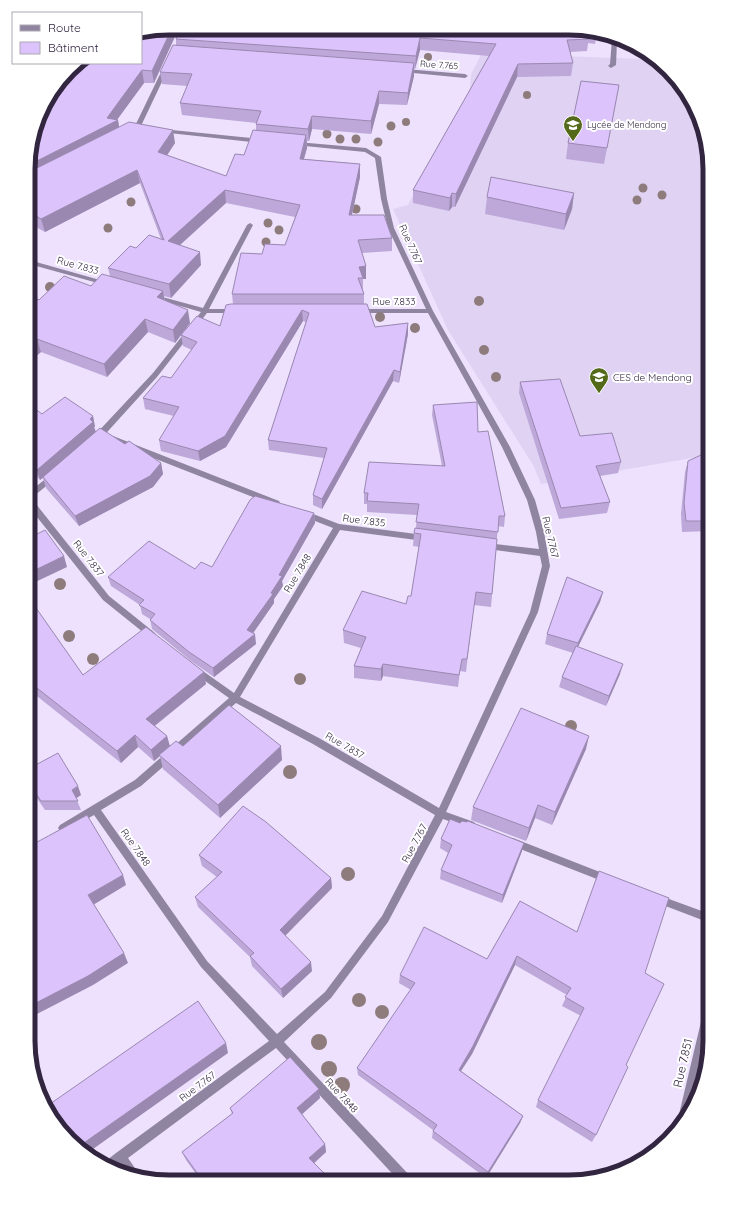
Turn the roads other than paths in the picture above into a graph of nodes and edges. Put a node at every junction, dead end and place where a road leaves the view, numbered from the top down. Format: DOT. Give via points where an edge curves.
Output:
graph roads {
  1 [pos="614,43"];
  2 [pos="169,60"];
  3 [pos="611,66"];
  4 [pos="402,71"];
  5 [pos="465,76"];
  6 [pos="268,142"];
  7 [pos="290,144"];
  8 [pos="250,225"];
  9 [pos="35,264"];
  10 [pos="113,286"];
  11 [pos="151,296"];
  12 [pos="205,311"];
  13 [pos="242,311"];
  14 [pos="355,311"];
  15 [pos="430,311"];
  16 [pos="102,434"];
  17 [pos="90,444"];
  18 [pos="60,470"];
  19 [pos="35,491"];
  20 [pos="286,507"];
  21 [pos="35,508"];
  22 [pos="301,513"];
  23 [pos="338,527"];
  24 [pos="429,539"];
  25 [pos="475,544"];
  26 [pos="544,553"];
  27 [pos="158,640"];
  28 [pos="187,664"];
  29 [pos="235,698"];
  30 [pos="96,808"];
  31 [pos="442,814"];
  32 [pos="478,828"];
  33 [pos="55,833"];
  34 [pos="507,840"];
  35 [pos="616,882"];
  36 [pos="652,896"];
  37 [pos="703,916"];
  38 [pos="703,1034"];
  39 [pos="277,1041"];
  40 [pos="686,1106"];
  41 [pos="120,1157"];
  42 [pos="113,1163"];
  43 [pos="130,1169"];
  44 [pos="401,1175"];
  1 -- 3 [label="street"];
  2 -- 6 [label="street" via="142,130"];
  4 -- 5 [label="street, Rue 7.765"];
  7 -- 15 [label="street, Rue 7.767" via="366,150 378,157 391,228"];
  8 -- 12 [label="street"];
  9 -- 10 [label="street, Rue 7.833"];
  11 -- 12 [label="street"];
  12 -- 13 [label="street"];
  12 -- 16 [label="street"];
  14 -- 15 [label="street, Rue 7.833"];
  15 -- 26 [label="street, Rue 7.767" via="506,446 531,500"];
  16 -- 17 [label="street"];
  16 -- 20 [label="street"];
  18 -- 19 [label="street, Rue 7.837"];
  21 -- 27 [label="street, Rue 7.837" via="106,598"];
  22 -- 23 [label="street, Rue 7.835"];
  23 -- 24 [label="street, Rue 7.835"];
  23 -- 29 [label="street, Rue 7.848"];
  25 -- 26 [label="street"];
  26 -- 31 [label="street, Rue 7.767" via="546,566 534,612"];
  28 -- 29 [label="street, Rue 7.837"];
  29 -- 30 [label="street, Rue 7.848" via="138,783"];
  29 -- 31 [label="street, Rue 7.837" via="316,741"];
  30 -- 33 [label="street"];
  30 -- 39 [label="street, Rue 7.848" via="204,964"];
  31 -- 32 [label="street, Rue 7.837"];
  31 -- 39 [label="street, Rue 7.767" via="385,919 328,995"];
  34 -- 35 [label="street"];
  36 -- 37 [label="street"];
  38 -- 40 [label="street, Rue 7.851"];
  39 -- 41 [label="street, Rue 7.767"];
  39 -- 44 [label="street, Rue 7.848"];
  41 -- 42 [label="street, Rue 7.767"];
  41 -- 43 [label="street"];
}
